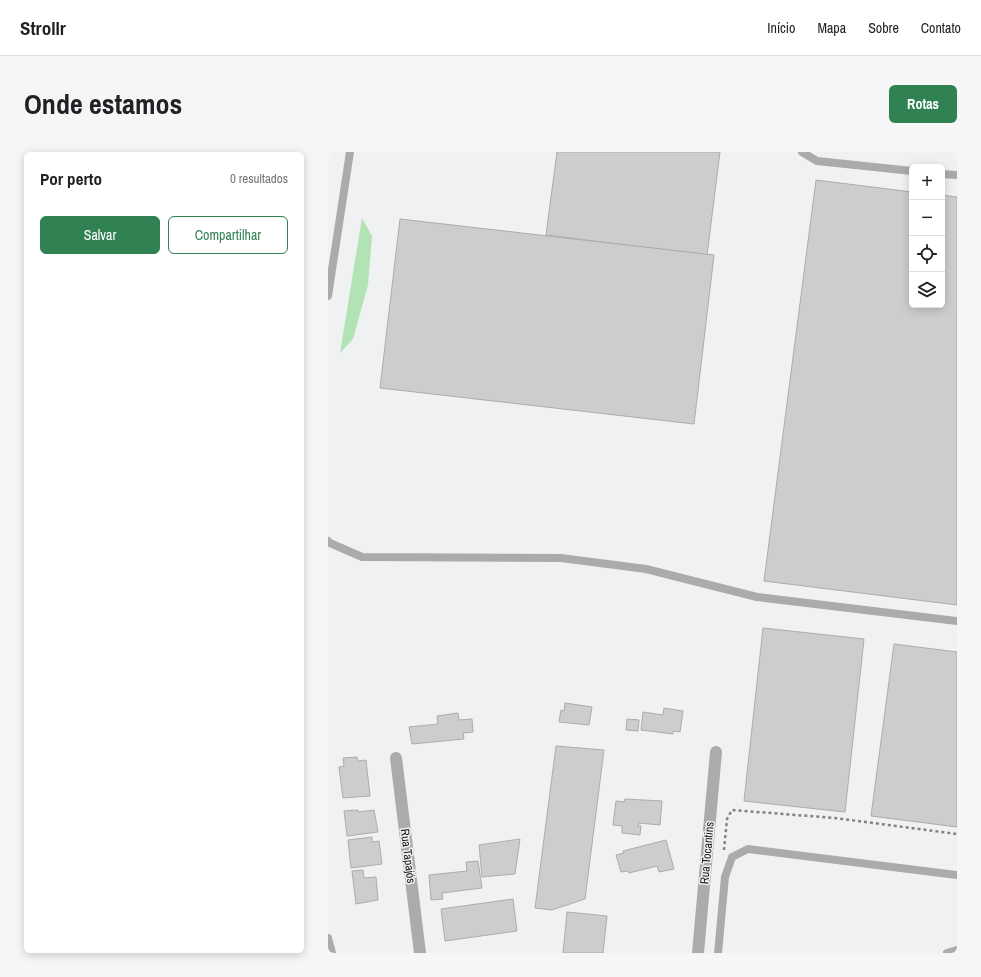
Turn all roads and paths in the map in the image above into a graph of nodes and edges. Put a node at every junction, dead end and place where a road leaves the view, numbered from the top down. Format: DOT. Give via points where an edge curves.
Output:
graph roads {
  1 [pos="350,152"];
  2 [pos="802,152"];
  3 [pos="909,171"];
  4 [pos="945,174"];
  5 [pos="957,175"];
  6 [pos="328,296"];
  7 [pos="328,541"];
  8 [pos="957,621"];
  9 [pos="716,752"];
  10 [pos="396,758"];
  11 [pos="957,875"];
  12 [pos="328,938"];
  13 [pos="957,950"];
  14 [pos="332,953"];
  15 [pos="420,953"];
  16 [pos="698,953"];
  17 [pos="718,953"];
  18 [pos="947,953"];
  1 -- 6 [label="lane"];
  2 -- 3 [label="lane" via="817,161"];
  4 -- 5 [label="lane"];
  7 -- 8 [label="lane" via="362,557 561,558 646,569 757,597"];
  9 -- 16 [label="street, Rua Tocantins"];
  10 -- 15 [label="street, Rua Tapajós"];
  11 -- 17 [label="lane" via="748,849 732,857 725,877"];
  12 -- 14 [label="lane"];
  13 -- 18 [label="lane"];
}
